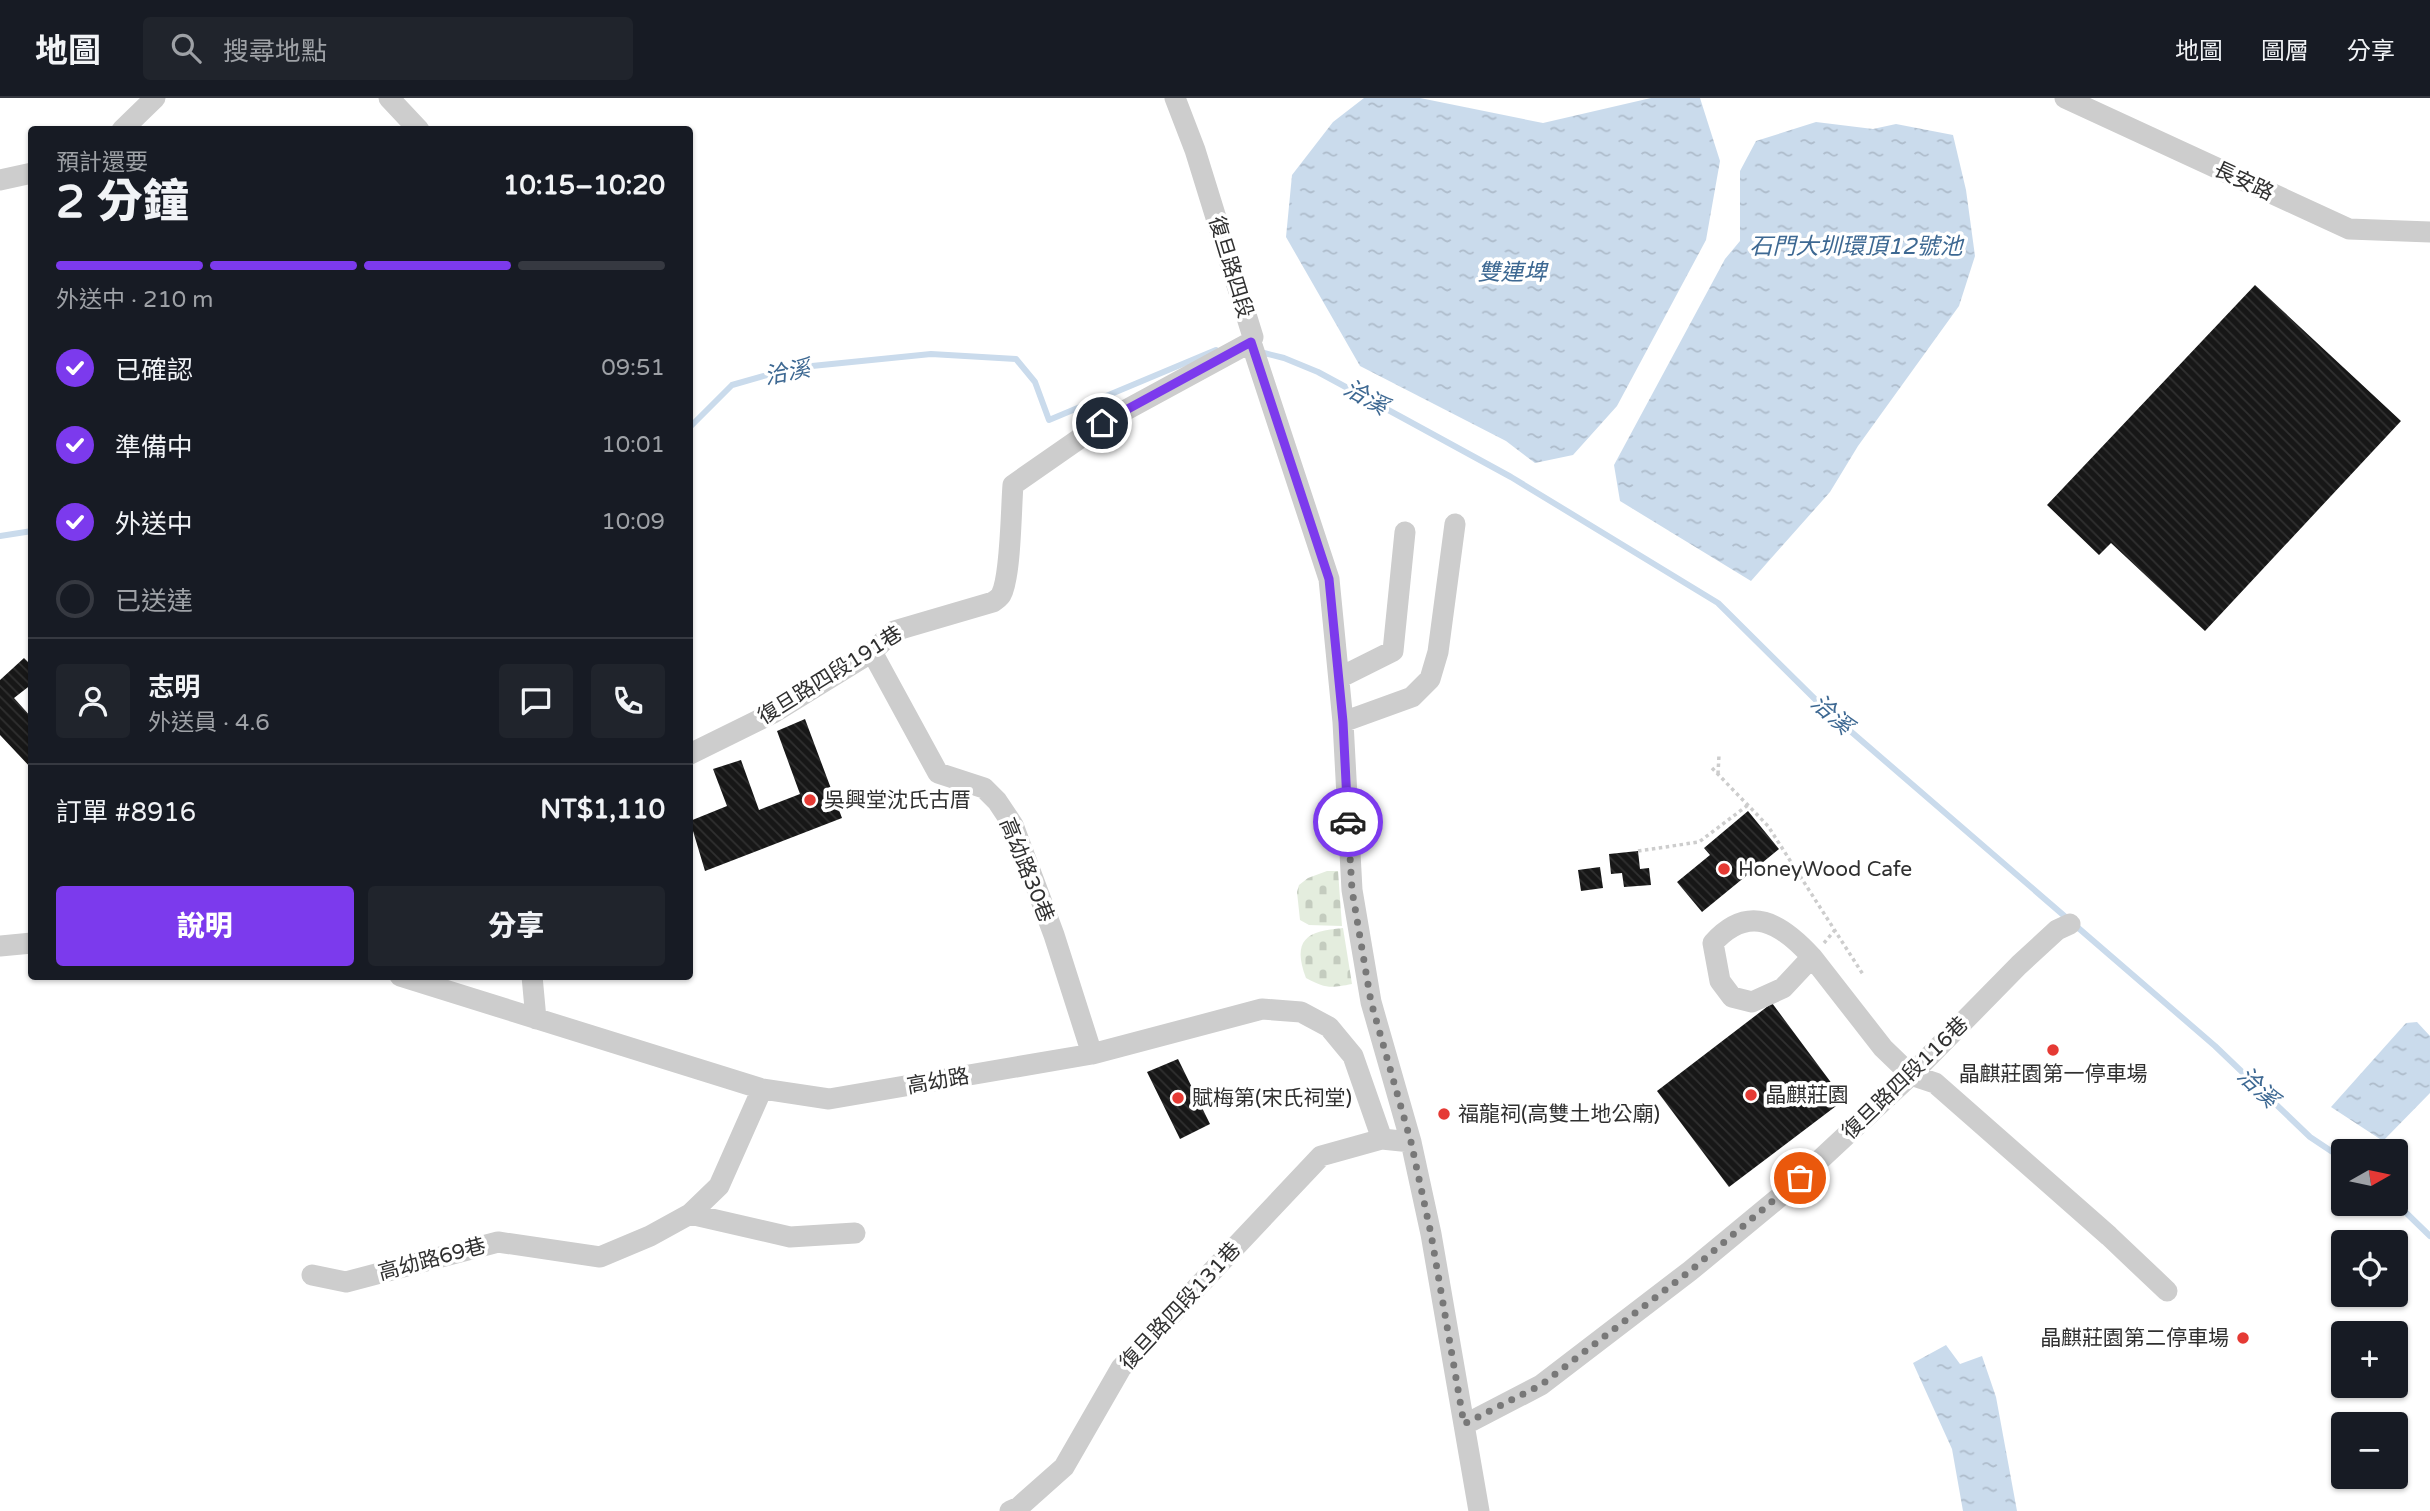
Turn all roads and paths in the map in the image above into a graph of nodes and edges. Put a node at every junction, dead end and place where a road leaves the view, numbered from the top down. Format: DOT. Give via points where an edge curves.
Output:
graph roads {
  1 [pos="155,98"];
  2 [pos="388,98"];
  3 [pos="1175,98"];
  4 [pos="2066,98"];
  5 [pos="126,126"];
  6 [pos="415,126"];
  7 [pos="28,174"];
  8 [pos="0,180"];
  9 [pos="2430,233"];
  10 [pos="1252,340"];
  11 [pos="1455,524"];
  12 [pos="1405,532"];
  13 [pos="872,652"];
  14 [pos="1339,678"];
  15 [pos="1343,722"];
  16 [pos="693,753"];
  17 [pos="1719,755"];
  18 [pos="1712,768"];
  19 [pos="1718,775"];
  20 [pos="1748,805"];
  21 [pos="1638,851"];
  22 [pos="2070,924"];
  23 [pos="28,943"];
  24 [pos="0,946"];
  25 [pos="1812,957"];
  26 [pos="1864,976"];
  27 [pos="413,980"];
  28 [pos="532,980"];
  29 [pos="537,1019"];
  30 [pos="1092,1054"];
  31 [pos="1911,1075"];
  32 [pos="762,1088"];
  33 [pos="1382,1139"];
  34 [pos="1411,1142"];
  35 [pos="690,1213"];
  36 [pos="855,1233"];
  37 [pos="312,1275"];
  38 [pos="2167,1291"];
  39 [pos="1464,1424"];
  40 [pos="1017,1509"];
  41 [pos="1479,1511"];
  1 -- 5 [label="street"];
  2 -- 6 [label="street"];
  3 -- 10 [label="street, 復旦路四段"];
  4 -- 9 [label="street, 長安路" via="2349,229"];
  7 -- 8 [label="street"];
  10 -- 13 [label="street, 復旦路四段191巷" via="1102,423 1013,485 1000,597 894,631"];
  10 -- 14 [label="street, 復旦路四段" via="1329,579"];
  11 -- 15 [label="street" via="1438,652 1430,678 1412,697"];
  12 -- 14 [label="street" via="1393,651"];
  13 -- 16 [label="street, 復旦路四段191巷" via="773,713"];
  13 -- 30 [label="street, 高幼路30巷" via="937,773 984,788 1013,825"];
  14 -- 15 [label="street, 復旦路四段"];
  15 -- 34 [label="street, 復旦路四段" via="1352,890 1371,1002"];
  17 -- 19 [label="path"];
  18 -- 19 [label="path"];
  19 -- 20 [label="path"];
  20 -- 21 [label="path" via="1699,842"];
  20 -- 26 [label="path" via="1768,826"];
  22 -- 31 [label="street, 復旦路四段116巷" via="2019,965"];
  23 -- 24 [label="street"];
  25 -- 25 [label="street" via="1783,988 1752,1002 1732,997 1720,981 1713,943 1726,929 1748,919 1773,923"];
  25 -- 31 [label="street" via="1883,1048"];
  27 -- 29 [label="street, 高幼路"];
  28 -- 29 [label="street"];
  29 -- 32 [label="street, 高幼路"];
  30 -- 32 [label="street, 高幼路" via="829,1099"];
  30 -- 33 [label="street, 高幼路" via="1262,1009 1301,1012 1329,1027 1353,1056"];
  31 -- 38 [label="street" via="1935,1083"];
  31 -- 39 [label="street, 復旦路四段116巷" via="1782,1195 1690,1271 1541,1385"];
  32 -- 35 [label="street, 高幼路69巷" via="719,1186"];
  33 -- 34 [label="street"];
  33 -- 40 [label="street, 復旦路四段131巷" via="1321,1156 1121,1367 1064,1467"];
  34 -- 39 [label="street, 復旦路四段" via="1445,1302"];
  35 -- 36 [label="street" via="790,1237"];
  35 -- 37 [label="street, 高幼路69巷" via="600,1257 498,1242 346,1282"];
  39 -- 41 [label="street, 復旦路四段"];
}
